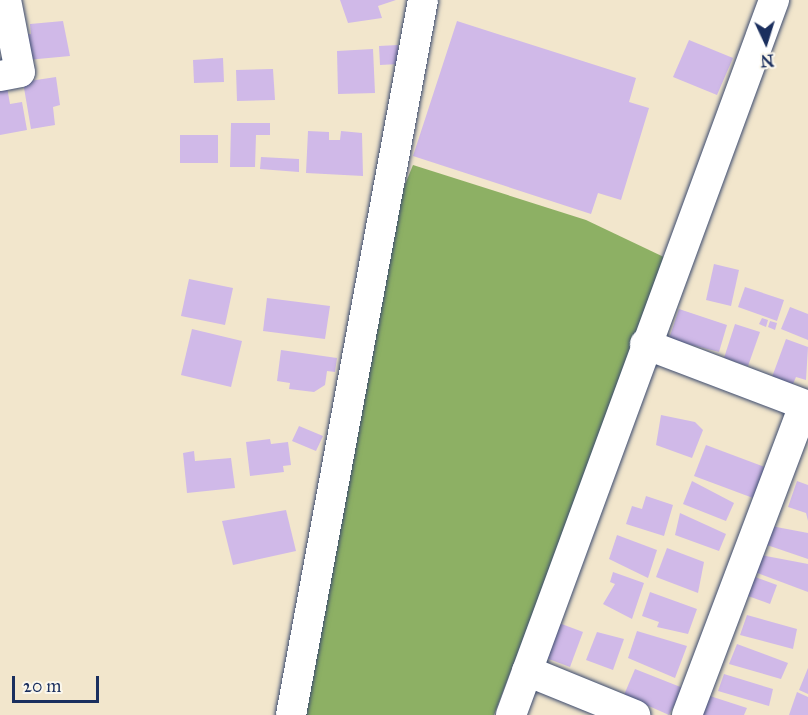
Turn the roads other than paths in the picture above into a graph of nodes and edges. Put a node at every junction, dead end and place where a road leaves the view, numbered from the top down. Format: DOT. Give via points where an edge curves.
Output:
graph roads {
  1 [pos="6,0"];
  2 [pos="423,0"];
  3 [pos="774,0"];
  4 [pos="0,76"];
  5 [pos="645,344"];
  6 [pos="806,406"];
  7 [pos="527,671"];
  8 [pos="291,715"];
  9 [pos="511,715"];
  10 [pos="635,715"];
  11 [pos="687,715"];
  1 -- 4 [label="street" via="20,72"];
  2 -- 8 [label="street"];
  3 -- 5 [label="street"];
  5 -- 6 [label="street"];
  5 -- 7 [label="street"];
  6 -- 11 [label="street"];
  7 -- 9 [label="street"];
  7 -- 10 [label="street"];
}
